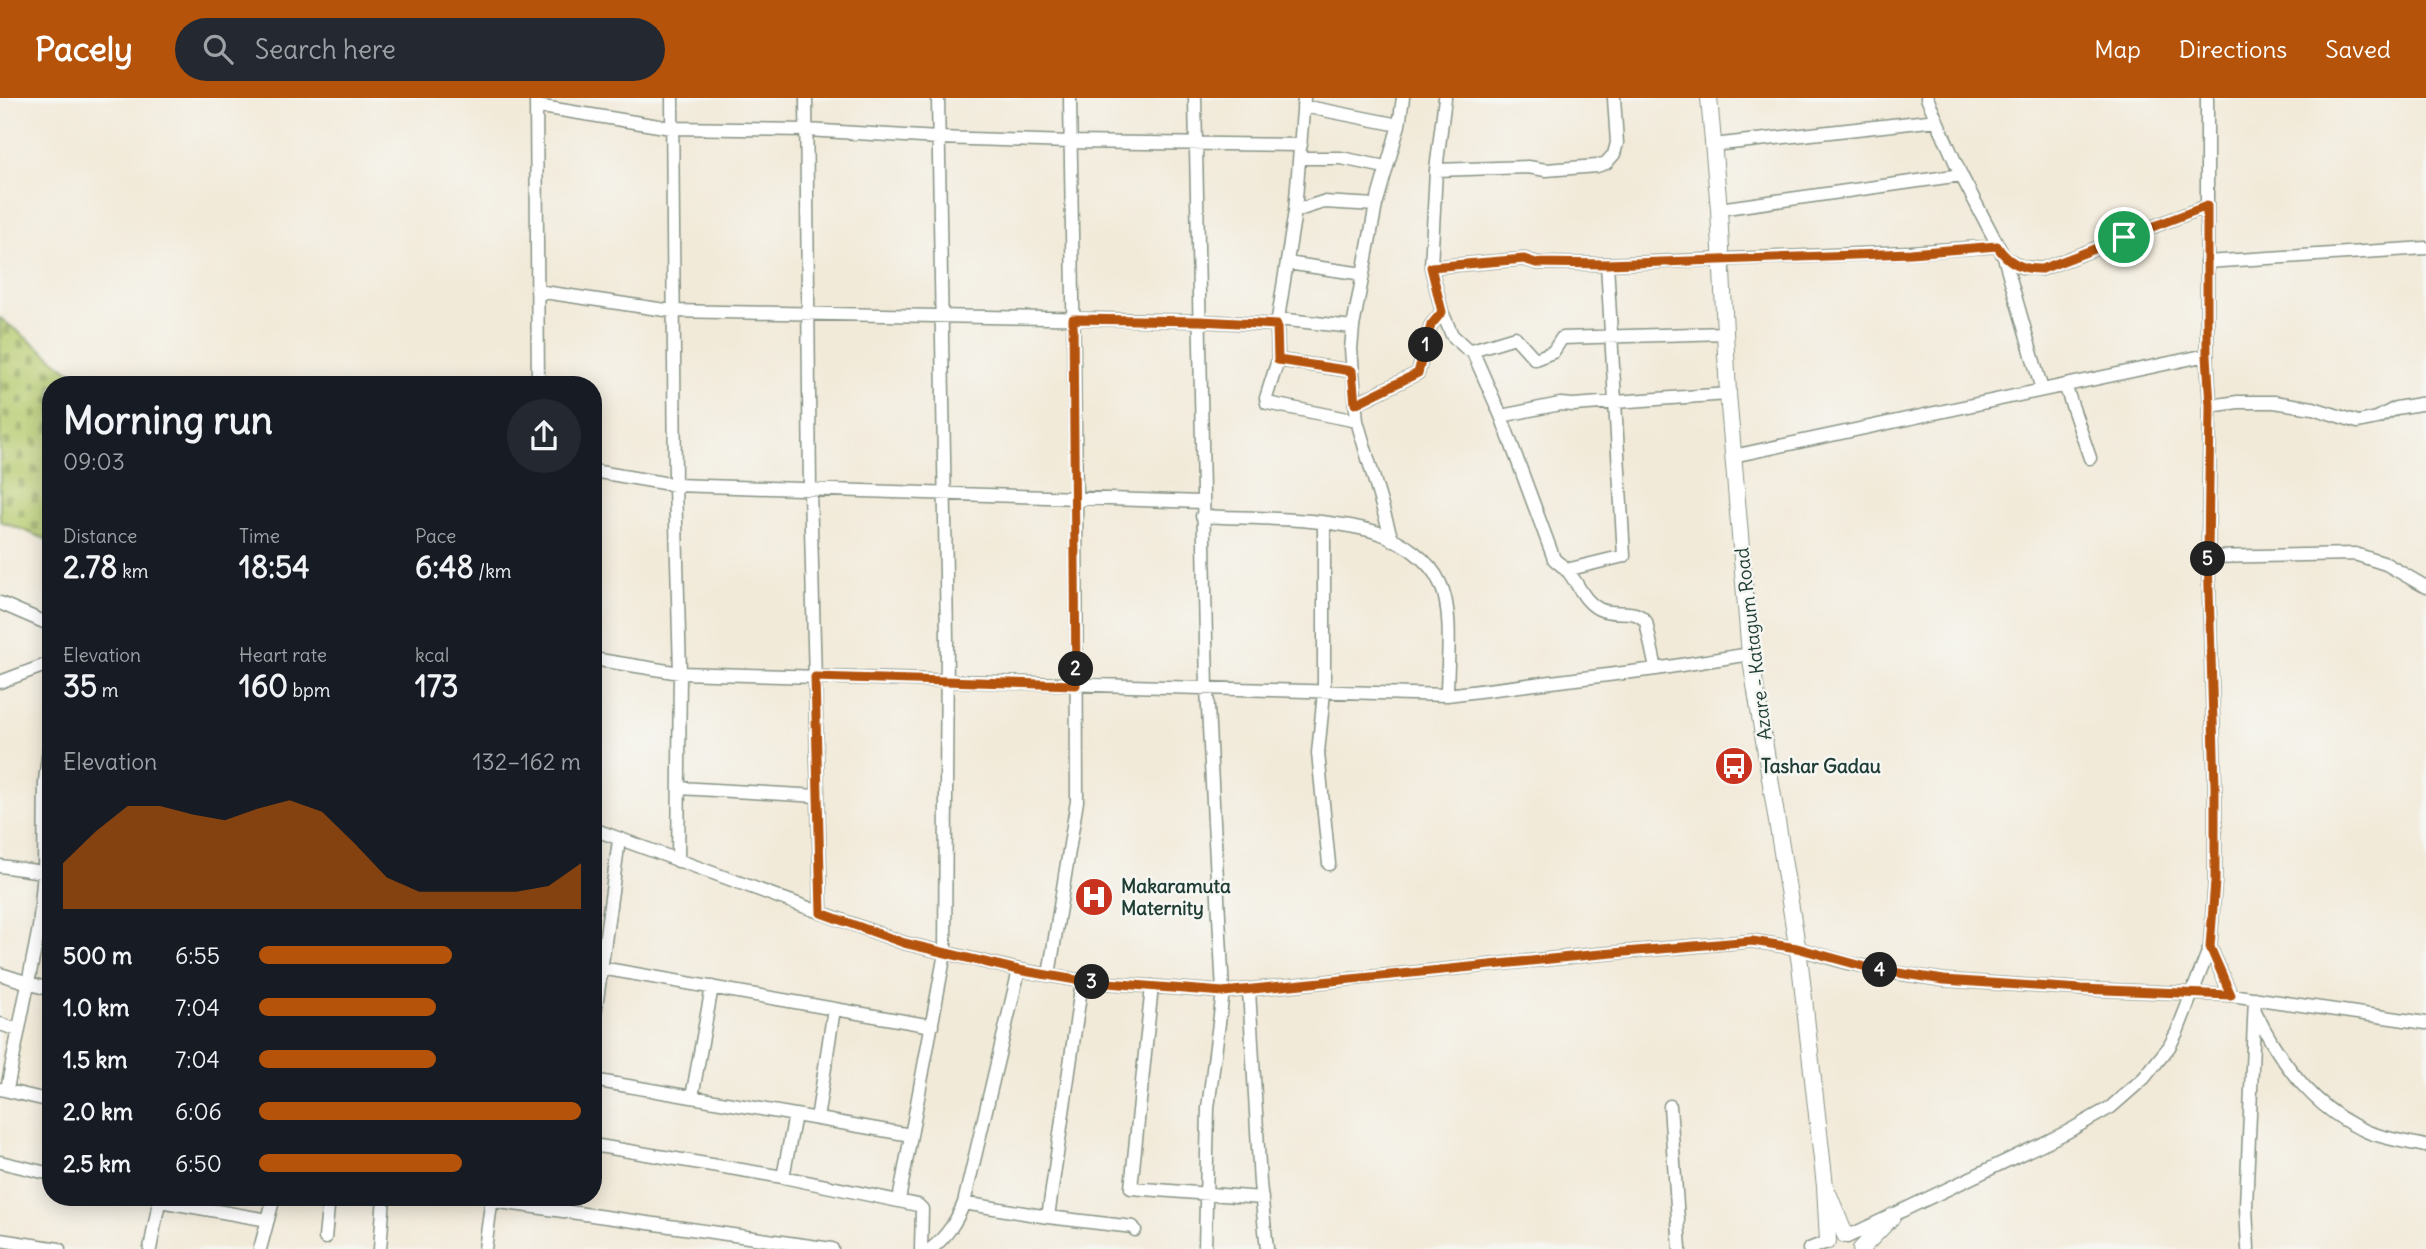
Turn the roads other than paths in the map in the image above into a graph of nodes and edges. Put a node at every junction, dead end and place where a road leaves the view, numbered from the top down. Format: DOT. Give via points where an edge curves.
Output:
graph roads {
  1 [pos="672,98"];
  2 [pos="806,98"];
  3 [pos="938,98"];
  4 [pos="1070,98"];
  5 [pos="1195,98"];
  6 [pos="1403,98"];
  7 [pos="1445,98"];
  8 [pos="1614,98"];
  9 [pos="1709,98"];
  10 [pos="1927,98"];
  11 [pos="2207,98"];
  12 [pos="536,102"];
  13 [pos="1304,102"];
  14 [pos="1937,120"];
  15 [pos="1399,125"];
  16 [pos="671,128"];
  17 [pos="807,130"];
  18 [pos="938,138"];
  19 [pos="1070,142"];
  20 [pos="1197,144"];
  21 [pos="1713,145"];
  22 [pos="1300,152"];
  23 [pos="1385,167"];
  24 [pos="1436,170"];
  25 [pos="1961,175"];
  26 [pos="1376,205"];
  27 [pos="2207,206"];
  28 [pos="1719,209"];
  29 [pos="1295,211"];
  30 [pos="2426,248"];
  31 [pos="2001,252"];
  32 [pos="1722,259"];
  33 [pos="2206,262"];
  34 [pos="1287,263"];
  35 [pos="1607,264"];
  36 [pos="1431,267"];
  37 [pos="2022,267"];
  38 [pos="2008,272"];
  39 [pos="1363,274"];
  40 [pos="537,290"];
  41 [pos="673,311"];
  42 [pos="1442,312"];
  43 [pos="808,313"];
  44 [pos="940,316"];
  45 [pos="1073,319"];
  46 [pos="1200,321"];
  47 [pos="1278,322"];
  48 [pos="1353,327"];
  49 [pos="1726,333"];
  50 [pos="1611,337"];
  51 [pos="1472,350"];
  52 [pos="2207,355"];
  53 [pos="1278,360"];
  54 [pos="1352,371"];
  55 [pos="538,376"];
  56 [pos="2065,385"];
  57 [pos="2042,390"];
  58 [pos="1728,394"];
  59 [pos="1615,401"];
  60 [pos="2426,403"];
  61 [pos="1355,404"];
  62 [pos="2210,406"];
  63 [pos="1501,416"];
  64 [pos="1357,422"];
  65 [pos="1733,456"];
  66 [pos="2090,458"];
  67 [pos="602,473"];
  68 [pos="675,485"];
  69 [pos="810,489"];
  70 [pos="943,494"];
  71 [pos="1076,498"];
  72 [pos="1202,502"];
  73 [pos="1202,516"];
  74 [pos="1324,523"];
  75 [pos="1392,540"];
  76 [pos="2208,557"];
  77 [pos="1566,570"];
  78 [pos="2426,587"];
  79 [pos="0,603"];
  80 [pos="42,621"];
  81 [pos="1750,654"];
  82 [pos="602,660"];
  83 [pos="42,666"];
  84 [pos="1656,669"];
  85 [pos="680,673"];
  86 [pos="815,677"];
  87 [pos="946,681"];
  88 [pos="0,682"];
  89 [pos="1076,685"];
  90 [pos="1207,689"];
  91 [pos="1324,692"];
  92 [pos="1447,695"];
  93 [pos="678,788"];
  94 [pos="818,796"];
  95 [pos="602,833"];
  96 [pos="619,840"];
  97 [pos="678,861"];
  98 [pos="1329,864"];
  99 [pos="0,866"];
  100 [pos="42,871"];
  101 [pos="42,907"];
  102 [pos="821,913"];
  103 [pos="2210,947"];
  104 [pos="1797,948"];
  105 [pos="945,953"];
  106 [pos="602,961"];
  107 [pos="602,968"];
  108 [pos="1018,970"];
  109 [pos="0,974"];
  110 [pos="1049,975"];
  111 [pos="29,981"];
  112 [pos="1082,981"];
  113 [pos="42,986"];
  114 [pos="1152,986"];
  115 [pos="712,987"];
  116 [pos="1249,990"];
  117 [pos="1223,992"];
  118 [pos="2192,992"];
  119 [pos="2231,995"];
  120 [pos="2254,1003"];
  121 [pos="834,1009"];
  122 [pos="2426,1023"];
  123 [pos="0,1024"];
  124 [pos="932,1026"];
  125 [pos="18,1030"];
  126 [pos="602,1082"];
  127 [pos="3,1089"];
  128 [pos="692,1097"];
  129 [pos="42,1099"];
  130 [pos="1670,1106"];
  131 [pos="795,1115"];
  132 [pos="817,1119"];
  133 [pos="911,1135"];
  134 [pos="2426,1146"];
  135 [pos="602,1147"];
  136 [pos="0,1162"];
  137 [pos="42,1172"];
  138 [pos="783,1177"];
  139 [pos="1825,1186"];
  140 [pos="1206,1194"];
  141 [pos="1262,1198"];
  142 [pos="899,1200"];
  143 [pos="964,1203"];
  144 [pos="159,1206"];
  145 [pos="196,1206"];
  146 [pos="272,1206"];
  147 [pos="328,1206"];
  148 [pos="383,1206"];
  149 [pos="491,1206"];
  150 [pos="540,1206"];
  151 [pos="1893,1216"];
  152 [pos="1048,1217"];
  153 [pos="268,1220"];
  154 [pos="1135,1230"];
  155 [pos="325,1238"];
  156 [pos="0,1240"];
  157 [pos="1847,1240"];
  158 [pos="1827,1244"];
  159 [pos="59,1249"];
  160 [pos="150,1249"];
  161 [pos="260,1249"];
  162 [pos="380,1249"];
  163 [pos="485,1249"];
  164 [pos="832,1249"];
  165 [pos="921,1249"];
  166 [pos="931,1249"];
  167 [pos="1205,1249"];
  168 [pos="1267,1249"];
  169 [pos="1680,1249"];
  170 [pos="1810,1249"];
  171 [pos="1861,1249"];
  172 [pos="2248,1249"];
  1 -- 16 [label="street"];
  2 -- 17 [label="street"];
  3 -- 18 [label="street"];
  4 -- 19 [label="street"];
  5 -- 20 [label="street"];
  6 -- 15 [label="street"];
  7 -- 24 [label="street"];
  8 -- 24 [label="street" via="1617,143 1606,163 1546,170"];
  9 -- 21 [label="main road, Azare - Katagum Road"];
  10 -- 14 [label="street"];
  11 -- 27 [label="street"];
  12 -- 16 [label="street"];
  12 -- 40 [label="street"];
  13 -- 15 [label="street"];
  13 -- 22 [label="street"];
  14 -- 21 [label="street"];
  14 -- 25 [label="street"];
  15 -- 23 [label="street"];
  16 -- 17 [label="street"];
  16 -- 41 [label="street"];
  17 -- 18 [label="street"];
  17 -- 43 [label="street"];
  18 -- 19 [label="street"];
  18 -- 44 [label="street"];
  19 -- 20 [label="street"];
  19 -- 45 [label="street"];
  20 -- 22 [label="street"];
  20 -- 46 [label="street"];
  21 -- 28 [label="main road, Azare - Katagum Road"];
  22 -- 23 [label="street"];
  22 -- 29 [label="street"];
  23 -- 26 [label="street"];
  24 -- 36 [label="street"];
  25 -- 28 [label="street"];
  25 -- 31 [label="street"];
  26 -- 29 [label="street" via="1323,202"];
  26 -- 39 [label="street"];
  27 -- 33 [label="street"];
  27 -- 37 [label="street" via="2042,269"];
  28 -- 32 [label="main road, Azare - Katagum Road"];
  29 -- 34 [label="street"];
  30 -- 33 [label="street"];
  31 -- 32 [label="street"];
  31 -- 37 [label="street"];
  31 -- 38 [label="street"];
  32 -- 35 [label="street"];
  32 -- 49 [label="main road, Azare - Katagum Road"];
  33 -- 52 [label="street"];
  34 -- 39 [label="street"];
  34 -- 47 [label="street"];
  35 -- 36 [label="street" via="1524,259"];
  35 -- 50 [label="street"];
  36 -- 42 [label="street"];
  37 -- 38 [label="street"];
  38 -- 57 [label="street"];
  39 -- 48 [label="street"];
  40 -- 41 [label="street"];
  40 -- 55 [label="street"];
  41 -- 43 [label="street"];
  41 -- 68 [label="street"];
  42 -- 51 [label="street" via="1452,335"];
  42 -- 61 [label="street" via="1431,325 1418,373"];
  43 -- 44 [label="street"];
  43 -- 69 [label="street"];
  44 -- 45 [label="street"];
  44 -- 70 [label="street"];
  45 -- 46 [label="street"];
  45 -- 71 [label="street"];
  46 -- 47 [label="street"];
  46 -- 72 [label="street"];
  47 -- 48 [label="street"];
  47 -- 53 [label="street"];
  48 -- 54 [label="street"];
  49 -- 50 [label="street"];
  49 -- 58 [label="main road, Azare - Katagum Road"];
  50 -- 51 [label="street" via="1562,338 1553,352 1535,359 1515,337"];
  50 -- 59 [label="street"];
  51 -- 63 [label="street"];
  52 -- 56 [label="street"];
  52 -- 62 [label="street"];
  53 -- 54 [label="street"];
  53 -- 64 [label="street" via="1267,403"];
  54 -- 61 [label="street"];
  56 -- 57 [label="street"];
  56 -- 66 [label="street"];
  57 -- 65 [label="street"];
  58 -- 59 [label="street"];
  58 -- 65 [label="main road, Azare - Katagum Road"];
  59 -- 63 [label="street" via="1560,404"];
  59 -- 77 [label="street" via="1624,556"];
  60 -- 62 [label="street" via="2358,422 2274,402"];
  61 -- 64 [label="street"];
  62 -- 76 [label="street"];
  63 -- 77 [label="street" via="1554,559"];
  64 -- 75 [label="street"];
  65 -- 81 [label="main road, Azare - Katagum Road"];
  67 -- 68 [label="street"];
  68 -- 69 [label="street"];
  68 -- 85 [label="street"];
  69 -- 70 [label="street"];
  69 -- 86 [label="street"];
  70 -- 71 [label="street"];
  70 -- 87 [label="street"];
  71 -- 72 [label="street"];
  71 -- 89 [label="street"];
  72 -- 73 [label="street"];
  73 -- 74 [label="street"];
  73 -- 90 [label="street"];
  74 -- 75 [label="street"];
  74 -- 91 [label="street"];
  75 -- 92 [label="street" via="1426,561 1441,583 1448,613"];
  76 -- 78 [label="street" via="2355,554 2386,564"];
  76 -- 103 [label="street" via="2215,786"];
  77 -- 84 [label="street" via="1595,608 1642,617"];
  79 -- 80 [label="street"];
  81 -- 84 [label="street"];
  81 -- 104 [label="main road, Azare - Katagum Road"];
  82 -- 85 [label="street"];
  83 -- 88 [label="street"];
  84 -- 92 [label="street"];
  85 -- 86 [label="street"];
  85 -- 93 [label="street"];
  86 -- 87 [label="street"];
  86 -- 94 [label="street"];
  87 -- 89 [label="street"];
  87 -- 105 [label="street"];
  89 -- 90 [label="street"];
  89 -- 110 [label="street" via="1077,801"];
  90 -- 91 [label="street"];
  90 -- 117 [label="street"];
  91 -- 92 [label="street"];
  91 -- 98 [label="street" via="1318,753"];
  93 -- 94 [label="street"];
  93 -- 97 [label="street"];
  94 -- 102 [label="street"];
  95 -- 96 [label="street"];
  96 -- 97 [label="street"];
  96 -- 106 [label="street"];
  97 -- 102 [label="street"];
  99 -- 100 [label="street"];
  101 -- 111 [label="street"];
  102 -- 105 [label="street"];
  103 -- 118 [label="street"];
  103 -- 119 [label="street"];
  104 -- 116 [label="street" via="1731,942"];
  104 -- 118 [label="street" via="1873,969 1944,980"];
  104 -- 139 [label="main road, Azare - Katagum Road"];
  105 -- 108 [label="street"];
  105 -- 124 [label="street"];
  107 -- 115 [label="street"];
  108 -- 110 [label="street"];
  108 -- 143 [label="street"];
  109 -- 111 [label="street"];
  110 -- 112 [label="street"];
  111 -- 113 [label="street"];
  111 -- 125 [label="street"];
  112 -- 114 [label="street"];
  112 -- 152 [label="street"];
  114 -- 117 [label="street"];
  114 -- 140 [label="street" via="1131,1188"];
  115 -- 121 [label="street"];
  115 -- 128 [label="street"];
  116 -- 117 [label="street"];
  116 -- 141 [label="street"];
  117 -- 140 [label="street" via="1208,1108"];
  118 -- 119 [label="street"];
  118 -- 151 [label="street" via="2161,1059 2111,1107"];
  119 -- 120 [label="street"];
  120 -- 122 [label="street"];
  120 -- 134 [label="street" via="2288,1068 2333,1113 2368,1132"];
  120 -- 172 [label="street"];
  121 -- 124 [label="street"];
  121 -- 132 [label="street"];
  123 -- 125 [label="street"];
  124 -- 133 [label="street"];
  125 -- 127 [label="street"];
  126 -- 128 [label="street"];
  127 -- 129 [label="street"];
  128 -- 131 [label="street"];
  130 -- 169 [label="street"];
  131 -- 132 [label="street"];
  131 -- 138 [label="street"];
  132 -- 133 [label="street"];
  133 -- 142 [label="street"];
  135 -- 138 [label="street"];
  136 -- 137 [label="street"];
  138 -- 142 [label="street"];
  139 -- 157 [label="main road, Azare - Katagum Road"];
  139 -- 158 [label="main road, Azare - Katagum Road"];
  140 -- 141 [label="street"];
  140 -- 167 [label="street"];
  141 -- 168 [label="street"];
  142 -- 165 [label="street" via="922,1209"];
  143 -- 152 [label="street"];
  143 -- 166 [label="street" via="957,1220"];
  144 -- 160 [label="street"];
  145 -- 153 [label="street"];
  146 -- 153 [label="street"];
  147 -- 155 [label="street"];
  148 -- 162 [label="street"];
  149 -- 163 [label="street"];
  150 -- 164 [label="street"];
  151 -- 157 [label="street"];
  151 -- 171 [label="main road"];
  152 -- 154 [label="street"];
  153 -- 161 [label="street"];
  156 -- 159 [label="street"];
  157 -- 158 [label="main road" via="1835,1234"];
  158 -- 170 [label="street"];
}
